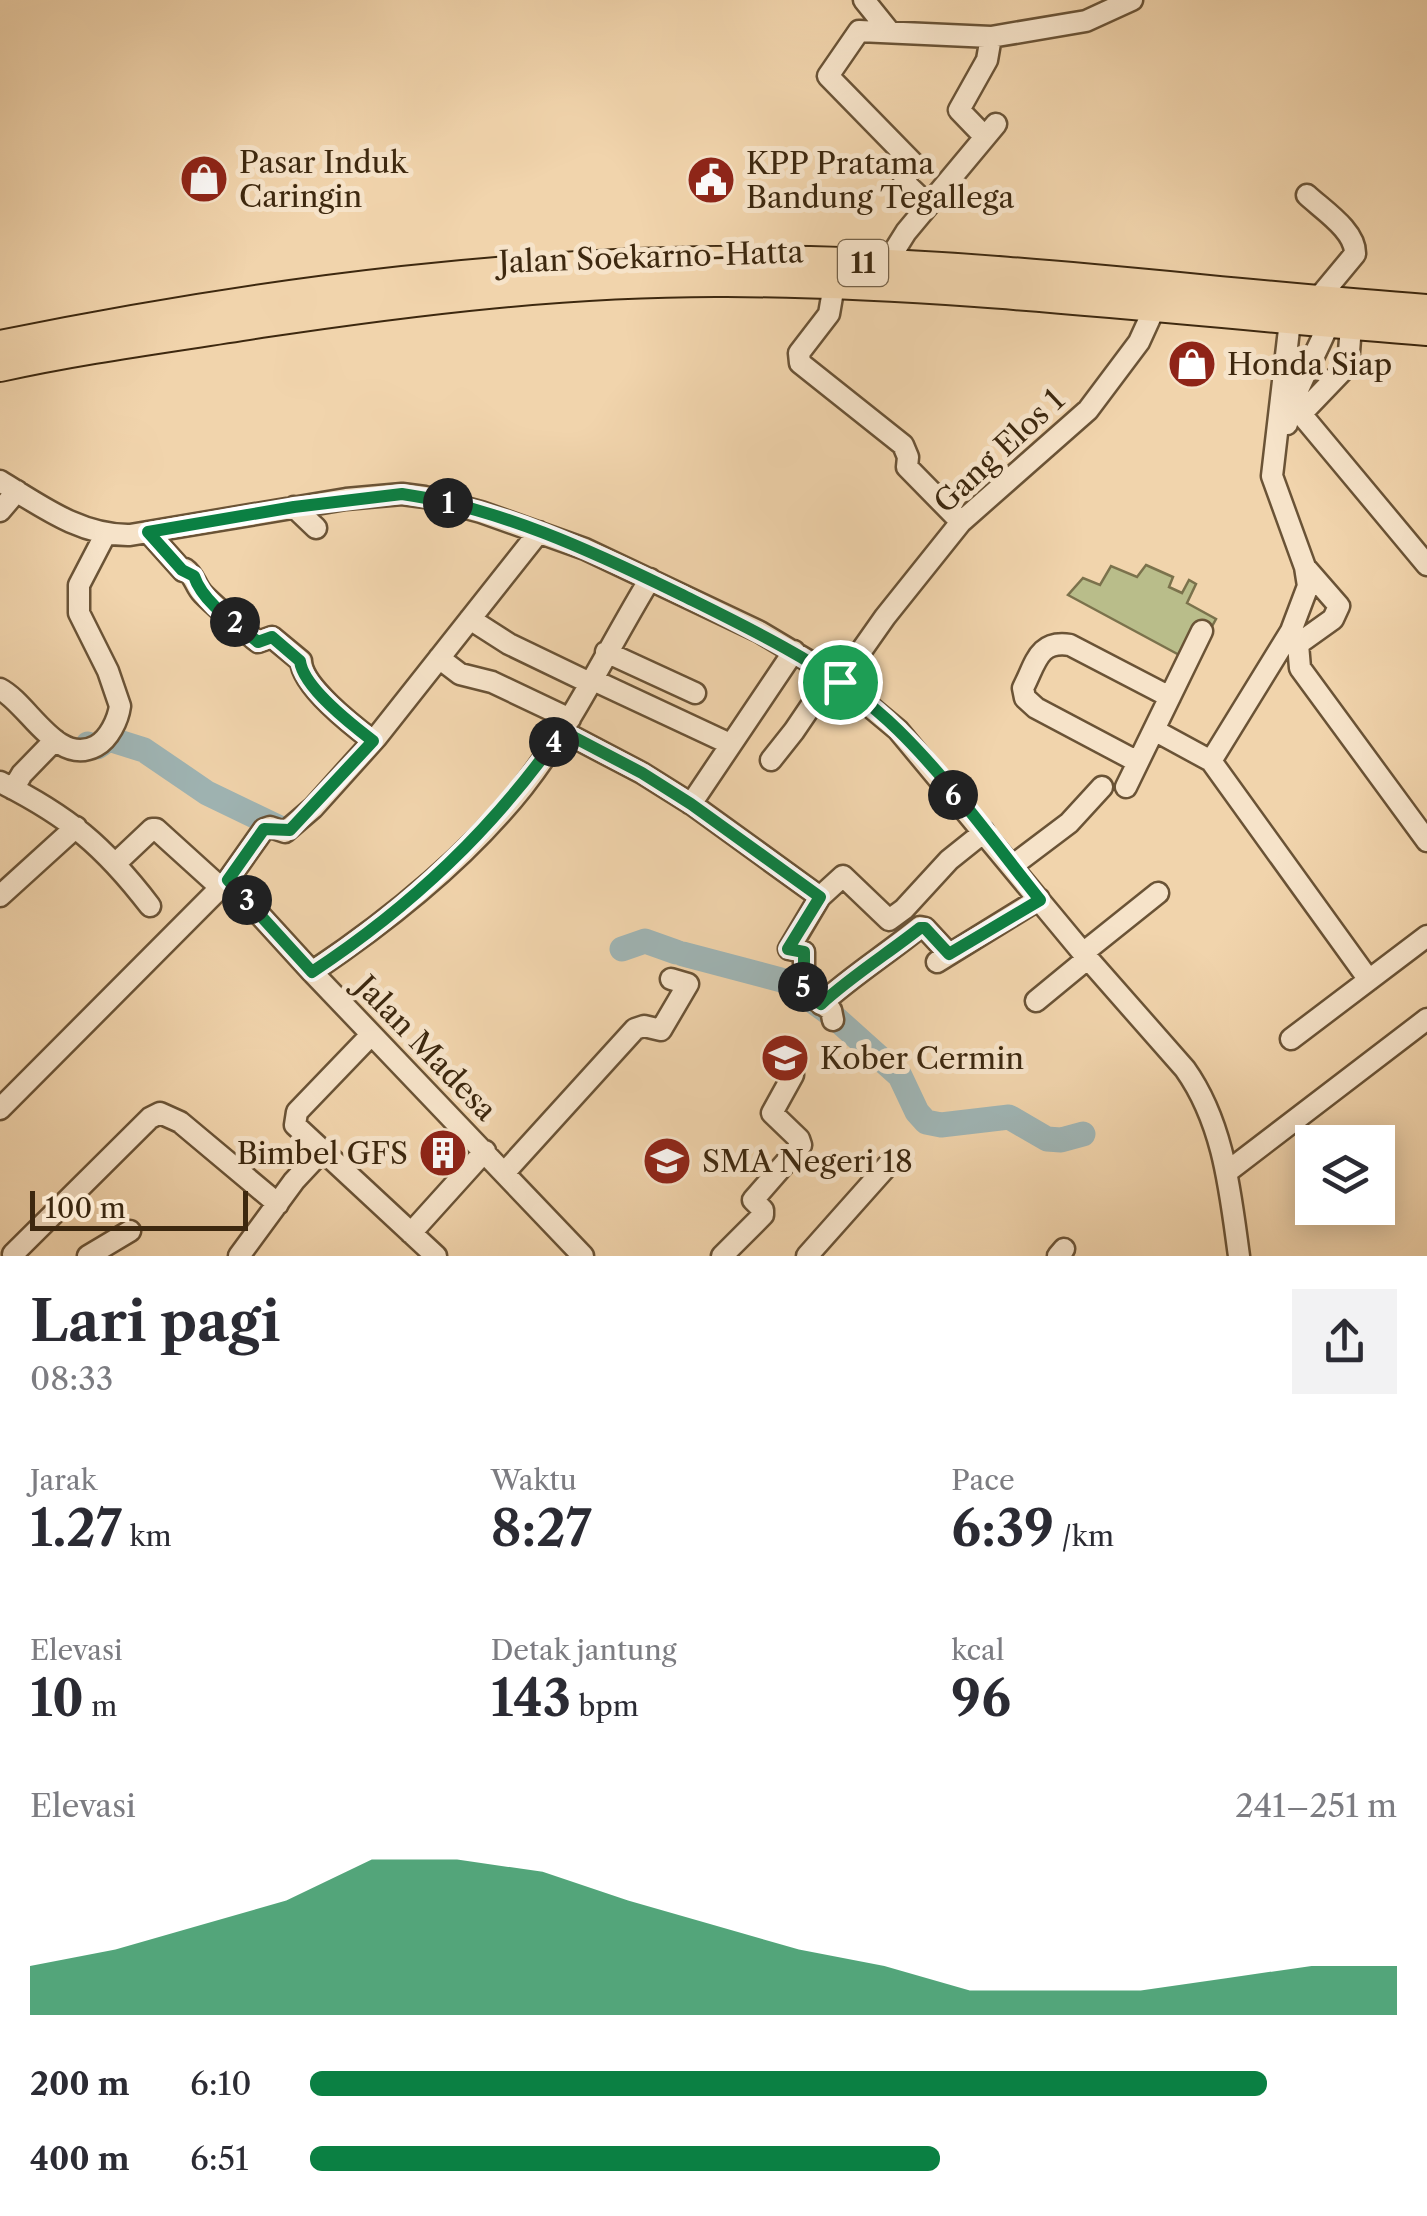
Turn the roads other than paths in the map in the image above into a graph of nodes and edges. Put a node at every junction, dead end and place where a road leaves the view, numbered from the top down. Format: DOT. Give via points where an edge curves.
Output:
graph roads {
  1 [pos="864,0"];
  2 [pos="1132,0"];
  3 [pos="888,31"];
  4 [pos="990,37"];
  5 [pos="1307,195"];
  6 [pos="928,206"];
  7 [pos="886,264"];
  8 [pos="834,285"];
  9 [pos="1154,307"];
  10 [pos="1427,308"];
  11 [pos="1332,317"];
  12 [pos="1290,321"];
  13 [pos="1427,331"];
  14 [pos="0,346"];
  15 [pos="0,367"];
  16 [pos="8,486"];
  17 [pos="1278,491"];
  18 [pos="294,507"];
  19 [pos="0,511"];
  20 [pos="961,522"];
  21 [pos="316,528"];
  22 [pos="148,532"];
  23 [pos="539,532"];
  24 [pos="105,535"];
  25 [pos="1427,565"];
  26 [pos="1305,567"];
  27 [pos="650,579"];
  28 [pos="470,619"];
  29 [pos="1202,631"];
  30 [pos="794,651"];
  31 [pos="606,652"];
  32 [pos="439,658"];
  33 [pos="836,678"];
  34 [pos="590,681"];
  35 [pos="0,689"];
  36 [pos="695,693"];
  37 [pos="1170,697"];
  38 [pos="566,725"];
  39 [pos="1154,730"];
  40 [pos="55,740"];
  41 [pos="373,741"];
  42 [pos="730,744"];
  43 [pos="771,760"];
  44 [pos="1138,762"];
  45 [pos="1211,762"];
  46 [pos="7,785"];
  47 [pos="1102,787"];
  48 [pos="1126,787"];
  49 [pos="691,804"];
  50 [pos="76,827"];
  51 [pos="984,832"];
  52 [pos="1427,841"];
  53 [pos="116,863"];
  54 [pos="1012,866"];
  55 [pos="224,883"];
  56 [pos="1158,893"];
  57 [pos="0,896"];
  58 [pos="820,897"];
  59 [pos="1040,900"];
  60 [pos="150,906"];
  61 [pos="1427,936"];
  62 [pos="1085,956"];
  63 [pos="312,972"];
  64 [pos="670,979"];
  65 [pos="1369,980"];
  66 [pos="1036,1001"];
  67 [pos="1427,1019"];
  68 [pos="370,1034"];
  69 [pos="1291,1039"];
  70 [pos="793,1075"];
  71 [pos="0,1109"];
  72 [pos="485,1151"];
  73 [pos="322,1152"];
  74 [pos="888,1165"];
  75 [pos="506,1172"];
  76 [pos="1228,1172"];
  77 [pos="278,1204"];
  78 [pos="130,1231"];
  79 [pos="411,1233"];
  80 [pos="14,1248"];
  81 [pos="88,1256"];
  82 [pos="239,1256"];
  83 [pos="436,1256"];
  84 [pos="583,1256"];
  85 [pos="722,1256"];
  86 [pos="808,1256"];
  87 [pos="1240,1256"];
  1 -- 3 [label="street"];
  2 -- 4 [label="street" via="1086,20"];
  3 -- 4 [label="street"];
  3 -- 6 [label="street" via="859,30 828,76 912,163 904,182"];
  4 -- 6 [label="street" via="987,60 959,110 990,131"];
  5 -- 11 [label="street" via="1356,247"];
  6 -- 7 [label="street"];
  7 -- 11 [label="highway, Jalan Soekarno-Hatta / 11"];
  7 -- 14 [label="highway, Jalan Soekarno-Hatta / 11" via="668,262 407,279 136,318"];
  8 -- 9 [label="highway, Jalan Soekarno-Hatta / 11"];
  8 -- 15 [label="highway, Jalan Soekarno-Hatta / 11" via="722,282 427,299"];
  8 -- 20 [label="street" via="829,314 799,362 903,445 906,467"];
  9 -- 12 [label="highway, Jalan Soekarno-Hatta / 11"];
  9 -- 20 [label="street, Gang Elos 1" via="1139,342 1088,410"];
  10 -- 11 [label="highway, Jalan Soekarno-Hatta / 11"];
  11 -- 12 [label="highway, Jalan Soekarno-Hatta / 11"];
  11 -- 13 [label="highway, Jalan Soekarno-Hatta / 11"];
  11 -- 17 [label="street" via="1288,413"];
  11 -- 25 [label="street" via="1348,365 1301,414"];
  12 -- 17 [label="street" via="1272,460"];
  16 -- 19 [label="street"];
  16 -- 24 [label="street"];
  17 -- 26 [label="street"];
  18 -- 21 [label="street"];
  18 -- 22 [label="street"];
  18 -- 23 [label="street" via="402,494"];
  20 -- 33 [label="street, Gang Elos 1"];
  22 -- 24 [label="street"];
  22 -- 41 [label="street" via="239,626 258,642 272,637 300,661 312,685"];
  23 -- 27 [label="street"];
  23 -- 28 [label="street"];
  24 -- 40 [label="street" via="79,586 78,613 120,712 92,748 72,750"];
  26 -- 45 [label="street" via="1308,586 1291,631"];
  26 -- 52 [label="street" via="1340,606 1298,644 1300,668"];
  27 -- 30 [label="street"];
  27 -- 31 [label="street"];
  28 -- 32 [label="street"];
  28 -- 34 [label="street"];
  29 -- 37 [label="street"];
  30 -- 33 [label="street"];
  30 -- 42 [label="street"];
  31 -- 34 [label="street"];
  31 -- 36 [label="street"];
  32 -- 38 [label="street"];
  32 -- 41 [label="street"];
  33 -- 43 [label="street, Gang Elos 1"];
  33 -- 51 [label="street" via="898,730"];
  34 -- 38 [label="street"];
  34 -- 42 [label="street"];
  35 -- 40 [label="street"];
  37 -- 39 [label="street"];
  37 -- 44 [label="street" via="1054,642 1022,688 1036,708"];
  38 -- 49 [label="street"];
  38 -- 63 [label="street" via="495,818 387,918"];
  39 -- 44 [label="street"];
  39 -- 45 [label="street"];
  40 -- 46 [label="street"];
  41 -- 55 [label="street" via="290,830 264,829"];
  42 -- 49 [label="street"];
  44 -- 48 [label="street"];
  45 -- 65 [label="street"];
  46 -- 50 [label="street"];
  47 -- 54 [label="street" via="1069,823"];
  49 -- 58 [label="street"];
  50 -- 53 [label="street"];
  50 -- 57 [label="street"];
  51 -- 54 [label="street"];
  51 -- 58 [label="street" via="892,920 844,876"];
  53 -- 55 [label="street, Jalan Madesa" via="156,829"];
  53 -- 60 [label="street"];
  54 -- 59 [label="street"];
  55 -- 63 [label="street, Jalan Madesa"];
  55 -- 71 [label="street"];
  56 -- 62 [label="street"];
  58 -- 59 [label="street" via="788,949 804,952 804,992 829,1012 853,975 920,928 943,958"];
  59 -- 62 [label="street"];
  61 -- 65 [label="street"];
  62 -- 66 [label="street"];
  62 -- 76 [label="street" via="1198,1087"];
  63 -- 68 [label="street, Jalan Madesa"];
  64 -- 75 [label="street" via="688,984 662,1030 635,1029"];
  65 -- 69 [label="street"];
  67 -- 76 [label="street"];
  68 -- 72 [label="street, Jalan Madesa"];
  68 -- 73 [label="street" via="297,1112 295,1125"];
  70 -- 85 [label="street" via="772,1113 800,1145 754,1200 763,1216"];
  72 -- 75 [label="street, Jalan Madesa"];
  72 -- 79 [label="street"];
  73 -- 77 [label="street"];
  73 -- 79 [label="street"];
  74 -- 86 [label="street"];
  75 -- 84 [label="street, Jalan Madesa"];
  76 -- 87 [label="street"];
  77 -- 80 [label="street" via="170,1114 160,1113"];
  77 -- 82 [label="street"];
  78 -- 81 [label="street"];
  79 -- 83 [label="street"];
}
